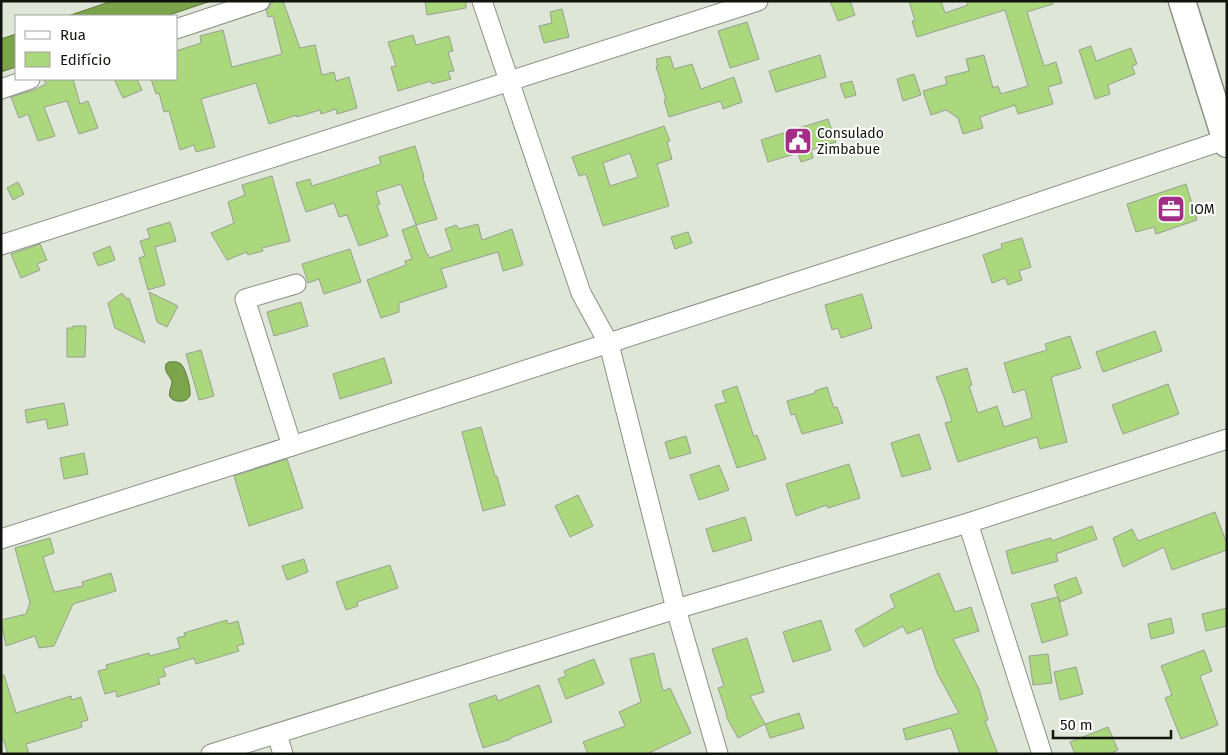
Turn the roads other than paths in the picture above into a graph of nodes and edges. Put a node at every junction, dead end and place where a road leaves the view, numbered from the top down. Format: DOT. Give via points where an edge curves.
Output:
graph roads {
  1 [pos="260,1"];
  2 [pos="482,1"];
  3 [pos="758,1"];
  4 [pos="1182,1"];
  5 [pos="178,29"];
  6 [pos="27,80"];
  7 [pos="509,82"];
  8 [pos="1,89"];
  9 [pos="1226,140"];
  10 [pos="1,245"];
  11 [pos="296,284"];
  12 [pos="609,344"];
  13 [pos="1227,439"];
  14 [pos="292,446"];
  15 [pos="968,523"];
  16 [pos="1,539"];
  17 [pos="676,609"];
  18 [pos="277,734"];
  19 [pos="211,754"];
  20 [pos="283,754"];
  21 [pos="718,754"];
  22 [pos="1042,754"];
  1 -- 5 [label="street"];
  2 -- 7 [label="street"];
  3 -- 7 [label="street"];
  4 -- 9 [label="street"];
  6 -- 8 [label="street"];
  7 -- 10 [label="street"];
  7 -- 12 [label="street" via="581,293"];
  9 -- 12 [label="street"];
  11 -- 14 [label="street" via="245,300"];
  12 -- 14 [label="street"];
  12 -- 17 [label="street"];
  13 -- 15 [label="street"];
  14 -- 16 [label="street"];
  15 -- 17 [label="street"];
  15 -- 22 [label="street"];
  17 -- 18 [label="street"];
  17 -- 21 [label="street"];
  18 -- 19 [label="street"];
  18 -- 20 [label="street"];
}
